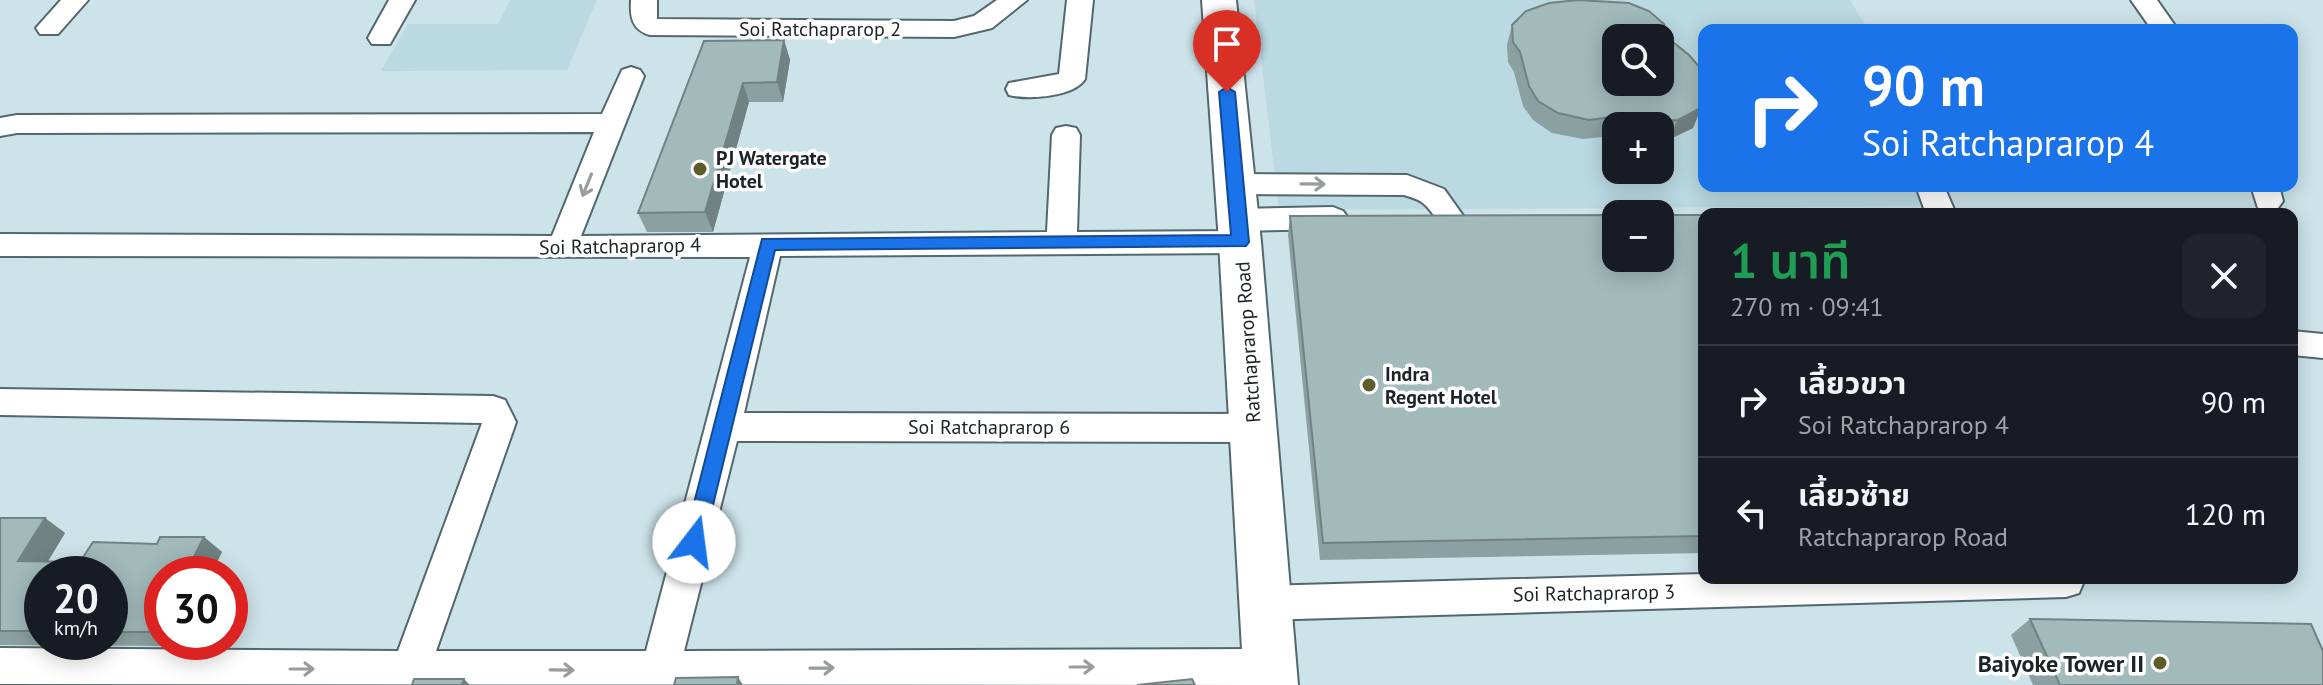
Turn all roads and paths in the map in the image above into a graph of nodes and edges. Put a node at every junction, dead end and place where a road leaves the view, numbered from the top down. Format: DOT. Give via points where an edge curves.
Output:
graph roads {
  1 [pos="75,0"];
  2 [pos="402,0"];
  3 [pos="644,0"];
  4 [pos="1014,0"];
  5 [pos="1080,0"];
  6 [pos="1219,0"];
  7 [pos="2144,0"];
  8 [pos="2161,24"];
  9 [pos="49,28"];
  10 [pos="381,38"];
  11 [pos="631,76"];
  12 [pos="1019,89"];
  13 [pos="613,123"];
  14 [pos="0,127"];
  15 [pos="1066,135"];
  16 [pos="1238,215"];
  17 [pos="1359,218"];
  18 [pos="1419,218"];
  19 [pos="1062,241"];
  20 [pos="768,244"];
  21 [pos="0,245"];
  22 [pos="562,247"];
  23 [pos="2298,344"];
  24 [pos="2323,346"];
  25 [pos="0,402"];
  26 [pos="724,427"];
  27 [pos="1254,428"];
  28 [pos="1926,584"];
  29 [pos="1265,603"];
  30 [pos="0,666"];
  31 [pos="660,670"];
  32 [pos="419,674"];
  33 [pos="917,676"];
  34 [pos="1270,676"];
  35 [pos="247,677"];
  36 [pos="612,678"];
  1 -- 9 [label="street"];
  2 -- 10 [label="street"];
  3 -- 4 [label="street, Soi Ratchaprarop 2" via="643,18 650,27 883,30 967,28"];
  5 -- 12 [label="street" via="1072,79"];
  6 -- 16 [label="main road, Ratchaprarop Road"];
  7 -- 8 [label="street"];
  11 -- 13 [label="street"];
  13 -- 14 [label="street"];
  13 -- 22 [label="street, one-way"];
  15 -- 19 [label="street"];
  16 -- 17 [label="street"];
  16 -- 18 [label="street, one-way" via="1407,185 1434,196 1462,217"];
  16 -- 19 [label="street, Soi Ratchaprarop 4"];
  16 -- 27 [label="main road, Ratchaprarop Road"];
  19 -- 20 [label="street, Soi Ratchaprarop 4"];
  20 -- 22 [label="street, Soi Ratchaprarop 4"];
  20 -- 26 [label="street"];
  21 -- 22 [label="street, Soi Ratchaprarop 4"];
  23 -- 24 [label="street"];
  25 -- 32 [label="street" via="493,410 499,422"];
  26 -- 27 [label="street, Soi Ratchaprarop 6"];
  26 -- 31 [label="street"];
  27 -- 29 [label="main road, Ratchaprarop Road"];
  28 -- 29 [label="street, Soi Ratchaprarop 3"];
  29 -- 34 [label="main road, Ratchaprarop Road"];
  30 -- 35 [label="street"];
  31 -- 33 [label="street, one-way"];
  31 -- 36 [label="street"];
  35 -- 32 [label="street, one-way"];
  32 -- 36 [label="street, one-way"];
  33 -- 34 [label="street, one-way"];
}
